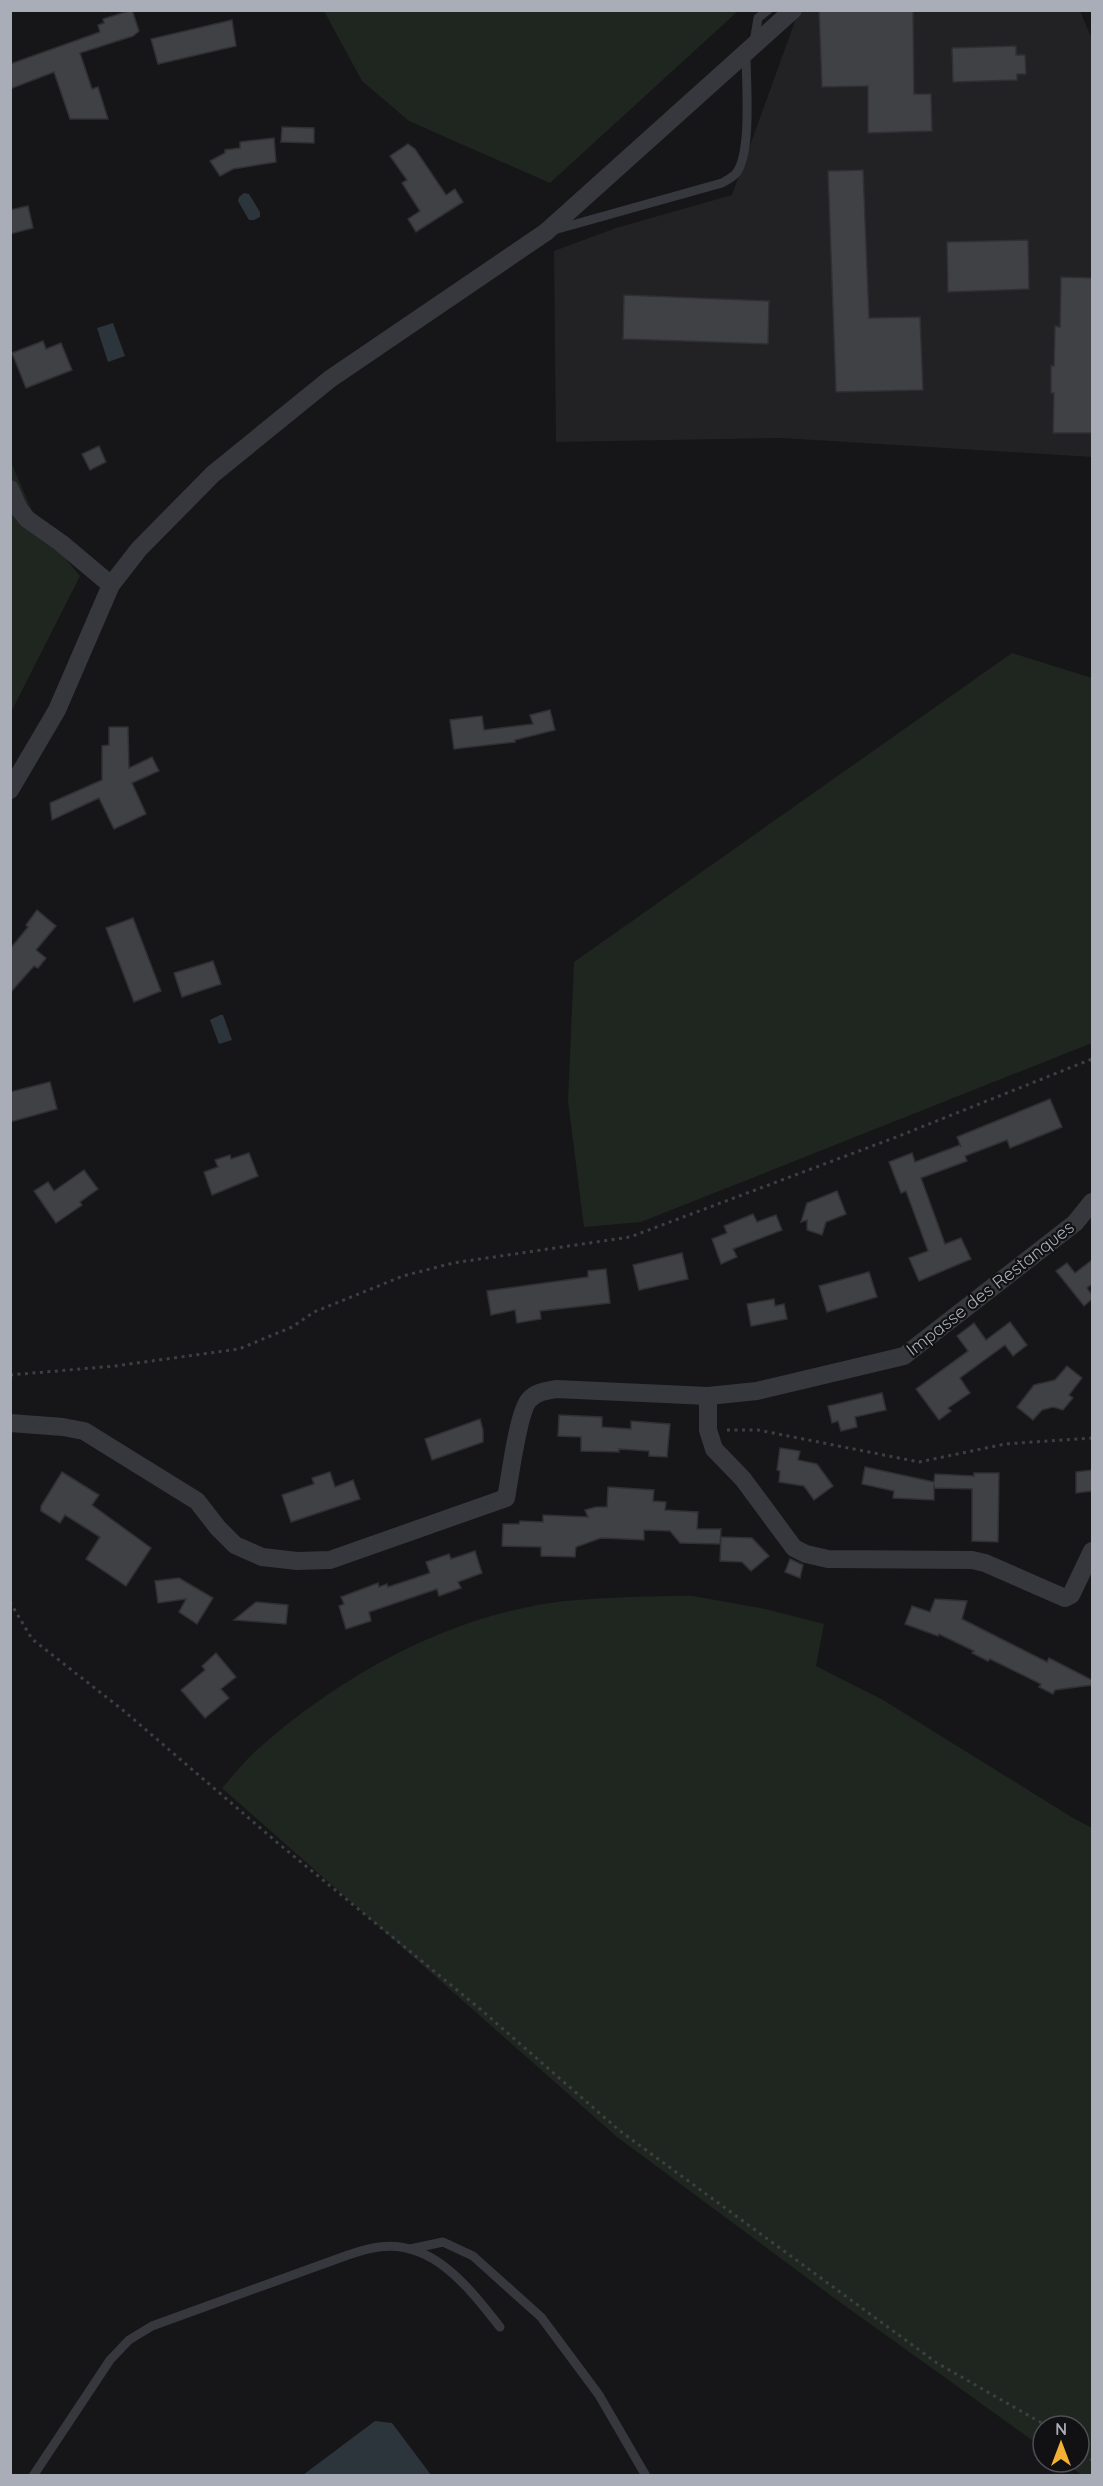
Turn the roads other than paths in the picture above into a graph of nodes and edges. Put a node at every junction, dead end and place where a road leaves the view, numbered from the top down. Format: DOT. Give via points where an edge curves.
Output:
graph roads {
  1 [pos="768,10"];
  2 [pos="793,10"];
  3 [pos="750,48"];
  4 [pos="546,232"];
  5 [pos="10,489"];
  6 [pos="111,585"];
  7 [pos="10,790"];
  8 [pos="1092,1202"];
  9 [pos="708,1396"];
  10 [pos="10,1423"];
  11 [pos="1092,1551"];
  12 [pos="410,2248"];
  13 [pos="500,2327"];
  14 [pos="33,2475"];
  15 [pos="646,2475"];
  1 -- 3 [label="lane" via="758,18"];
  2 -- 3 [label="street"];
  3 -- 4 [label="street"];
  3 -- 4 [label="lane" via="746,144 736,174 722,183"];
  4 -- 6 [label="street" via="330,379 213,474 139,549"];
  5 -- 6 [label="street" via="27,519"];
  6 -- 7 [label="street" via="57,710"];
  8 -- 9 [label="street, Impasse des Restanques" via="1075,1223 904,1356 757,1391"];
  9 -- 10 [label="street, Impasse des Restanques" via="556,1389 542,1392 528,1401 506,1498 330,1560 262,1557 236,1545 197,1501 84,1431"];
  9 -- 11 [label="street" via="708,1430 714,1449 743,1479 794,1548 806,1554 828,1558 972,1560 1065,1598 1071,1595"];
  12 -- 13 [label="lane" via="436,2260 464,2282"];
  12 -- 14 [label="lane" via="380,2247 348,2255 152,2326 129,2340 110,2360"];
  12 -- 15 [label="lane" via="443,2242 473,2256 541,2317 599,2395"];
}
